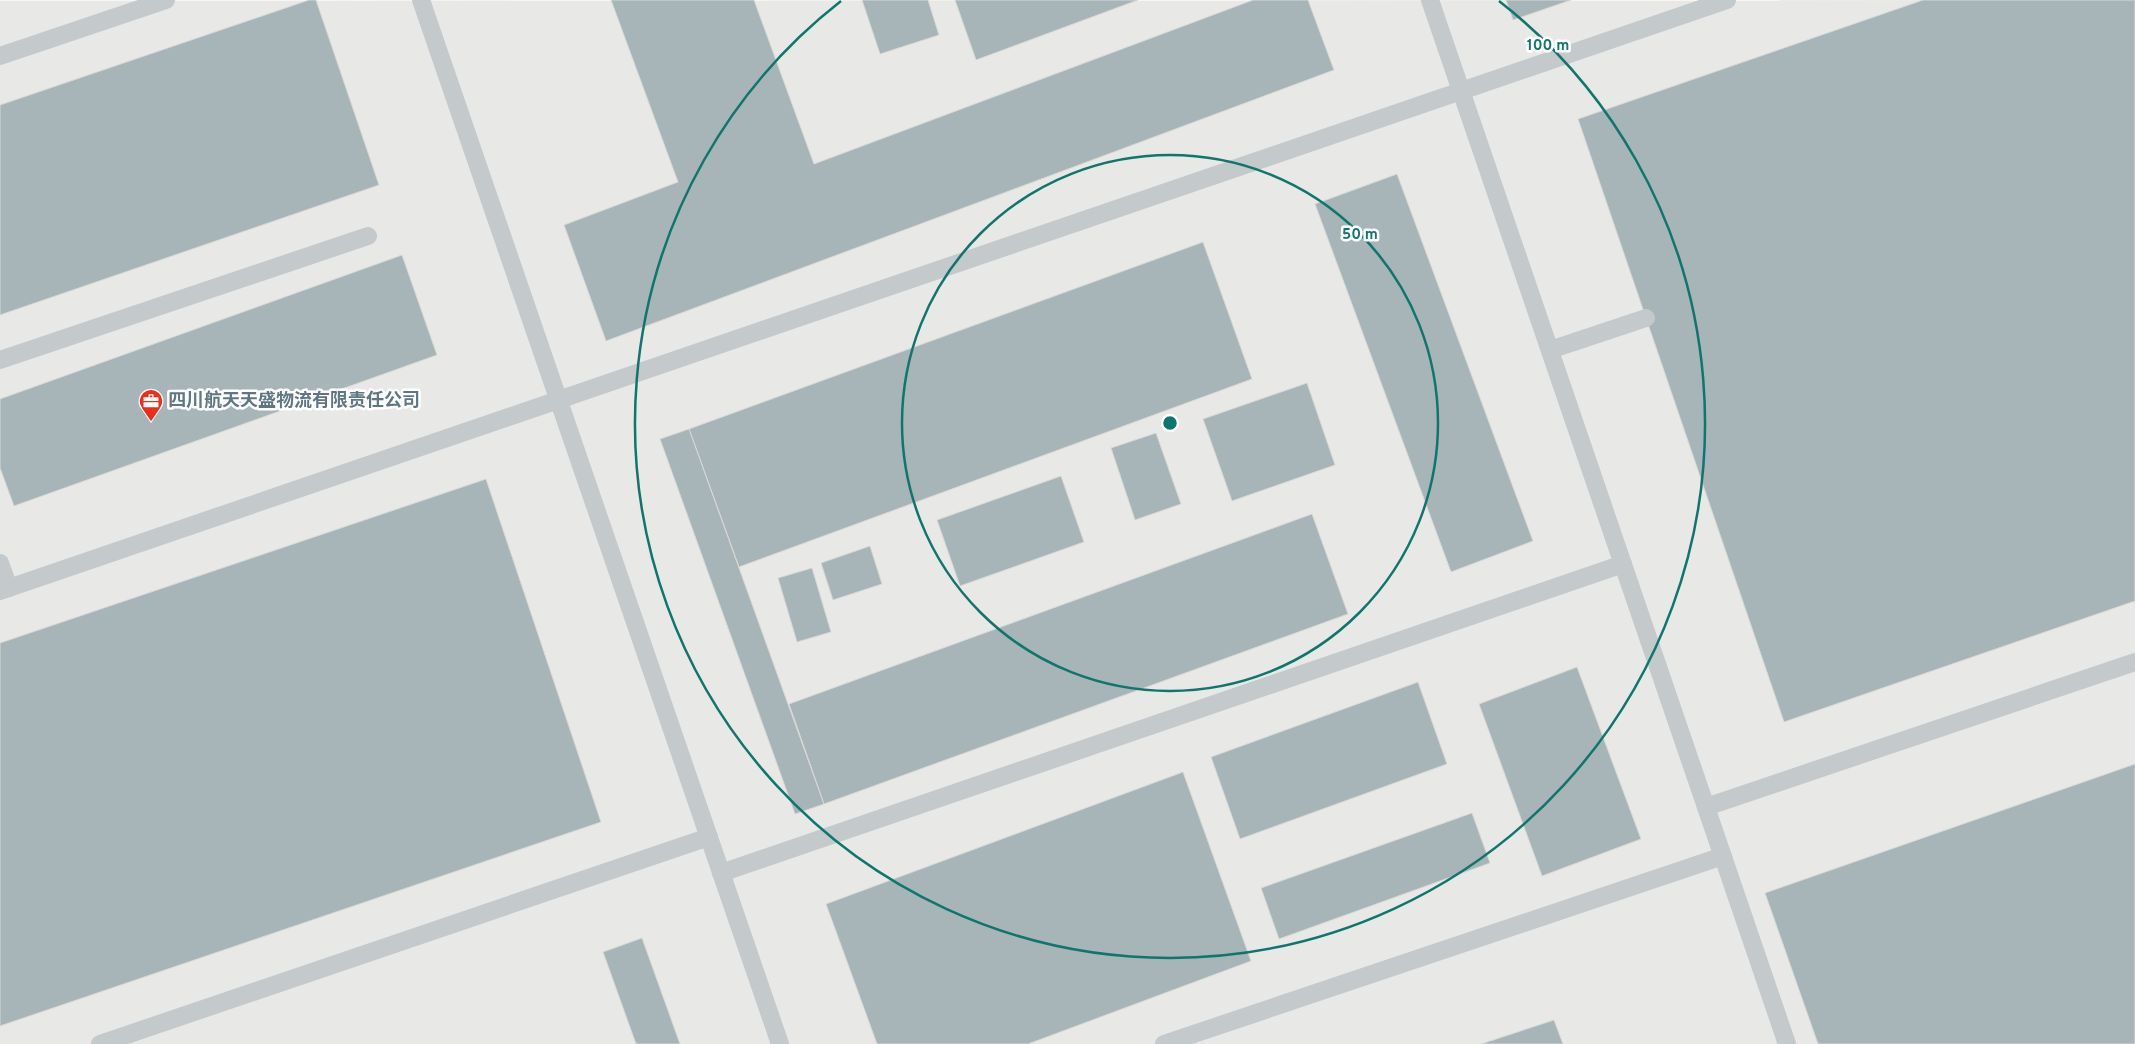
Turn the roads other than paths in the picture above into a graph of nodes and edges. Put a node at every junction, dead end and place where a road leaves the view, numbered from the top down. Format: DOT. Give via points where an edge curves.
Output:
graph roads {
  1 [pos="166,0"];
  2 [pos="421,0"];
  3 [pos="1430,0"];
  4 [pos="1727,0"];
  5 [pos="0,56"];
  6 [pos="1461,91"];
  7 [pos="368,236"];
  8 [pos="1646,318"];
  9 [pos="1550,350"];
  10 [pos="0,360"];
  11 [pos="558,400"];
  12 [pos="0,563"];
  13 [pos="1623,564"];
  14 [pos="4,590"];
  15 [pos="2135,662"];
  16 [pos="1706,807"];
  17 [pos="709,837"];
  18 [pos="1723,856"];
  19 [pos="721,874"];
  20 [pos="100,1044"];
  21 [pos="780,1044"];
  22 [pos="1164,1044"];
  23 [pos="1787,1044"];
  1 -- 5 [label="lane"];
  2 -- 11 [label="lane"];
  3 -- 6 [label="lane"];
  4 -- 6 [label="lane"];
  6 -- 9 [label="lane"];
  6 -- 11 [label="lane"];
  7 -- 10 [label="lane"];
  8 -- 9 [label="lane"];
  9 -- 13 [label="lane"];
  11 -- 14 [label="lane"];
  11 -- 17 [label="lane"];
  12 -- 14 [label="lane"];
  13 -- 16 [label="lane"];
  13 -- 19 [label="lane"];
  15 -- 16 [label="lane"];
  16 -- 18 [label="lane"];
  17 -- 19 [label="lane"];
  17 -- 20 [label="lane"];
  18 -- 22 [label="lane"];
  18 -- 23 [label="lane"];
  19 -- 21 [label="lane"];
}
